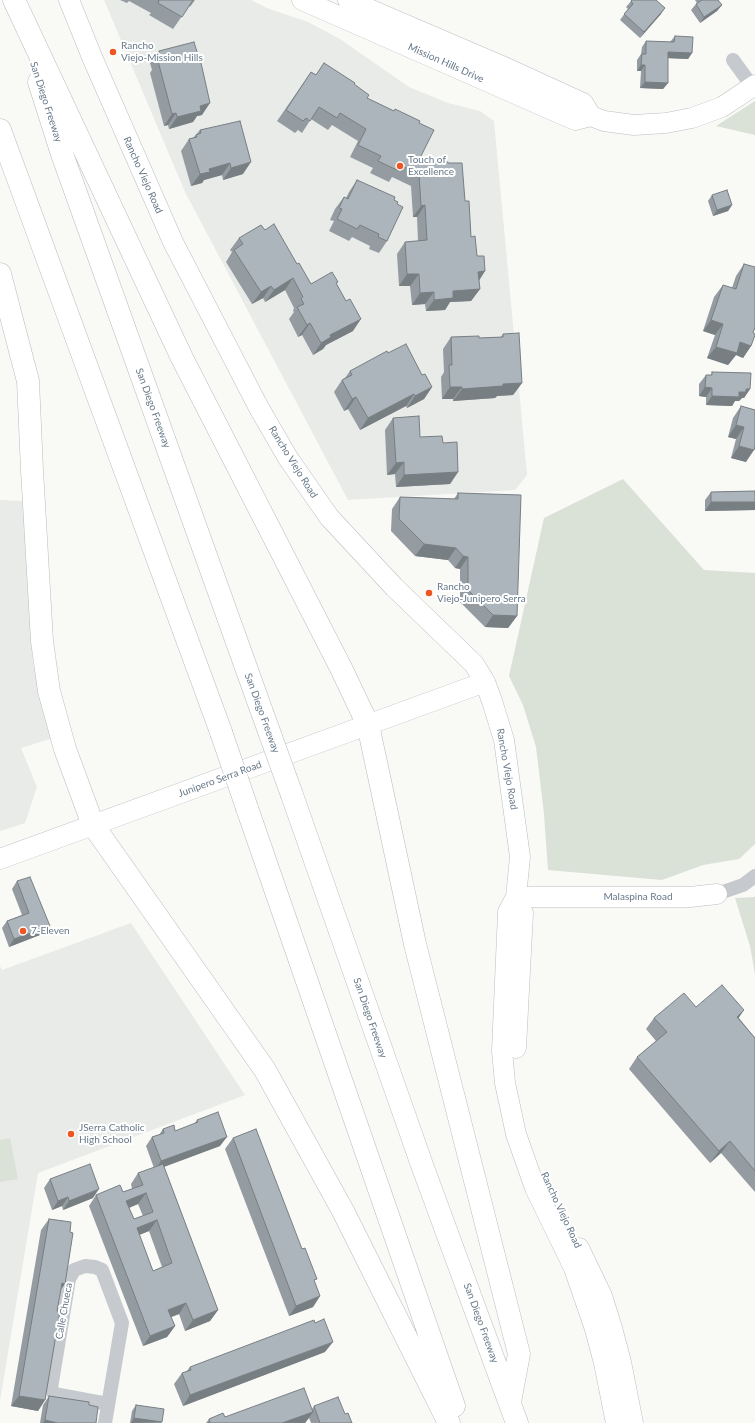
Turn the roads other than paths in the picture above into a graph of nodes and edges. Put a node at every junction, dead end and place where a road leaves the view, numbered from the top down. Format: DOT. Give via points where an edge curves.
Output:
graph roads {
  1 [pos="14,0"];
  2 [pos="69,0"];
  3 [pos="302,0"];
  4 [pos="348,0"];
  5 [pos="733,60"];
  6 [pos="754,86"];
  7 [pos="591,116"];
  8 [pos="0,130"];
  9 [pos="0,274"];
  10 [pos="485,682"];
  11 [pos="368,725"];
  12 [pos="93,825"];
  13 [pos="0,859"];
  14 [pos="755,876"];
  15 [pos="717,894"];
  16 [pos="516,898"];
  17 [pos="594,1299"];
  18 [pos="510,1402"];
  19 [pos="108,1404"];
  20 [pos="105,1423"];
  21 [pos="449,1423"];
  22 [pos="459,1423"];
  23 [pos="518,1423"];
  24 [pos="616,1423"];
  25 [pos="633,1423"];
  1 -- 11 [label="highway" via="182,358"];
  1 -- 18 [label="highway, San Diego Freeway, bridge" via="62,154 422,1165"];
  2 -- 10 [label="main road, Rancho Viejo Road" via="173,242 259,408 288,458 329,517 394,587 469,659"];
  3 -- 7 [label="main road, Mission Hills Drive" via="575,120"];
  4 -- 7 [label="main road, Mission Hills Drive" via="583,103"];
  5 -- 6 [label="street"];
  6 -- 7 [label="main road, Mission Hills Drive" via="722,107 692,118 666,123 634,125 604,121"];
  8 -- 22 [label="highway, bridge" via="221,732"];
  9 -- 12 [label="highway" via="28,381 42,641 49,691 65,749"];
  10 -- 11 [label="main road, Junipero Serra Road"];
  10 -- 16 [label="main road, Rancho Viejo Road" via="504,740 511,783 520,857"];
  11 -- 12 [label="main road, Junipero Serra Road"];
  11 -- 18 [label="highway" via="416,944 519,1354"];
  12 -- 13 [label="main road, Junipero Serra Road"];
  12 -- 21 [label="highway" via="265,1070 342,1211"];
  14 -- 15 [label="street, Malaspina Road" via="743,885"];
  15 -- 16 [label="main road, Malaspina Road" via="690,898"];
  16 -- 17 [label="main road, Rancho Viejo Road" via="524,913 517,1009 516,1051 519,1083 530,1134"];
  17 -- 24 [label="main road, Rancho Viejo Road"];
  17 -- 25 [label="main road, Rancho Viejo Road" via="612,1328"];
  18 -- 23 [label="highway, San Diego Freeway"];
  19 -- 19 [label="street, Calle Chueca" via="54,1394 51,1388 69,1279 74,1270 85,1266 95,1266 102,1270 122,1323"];
  19 -- 20 [label="street, Calle Chueca"];
}
